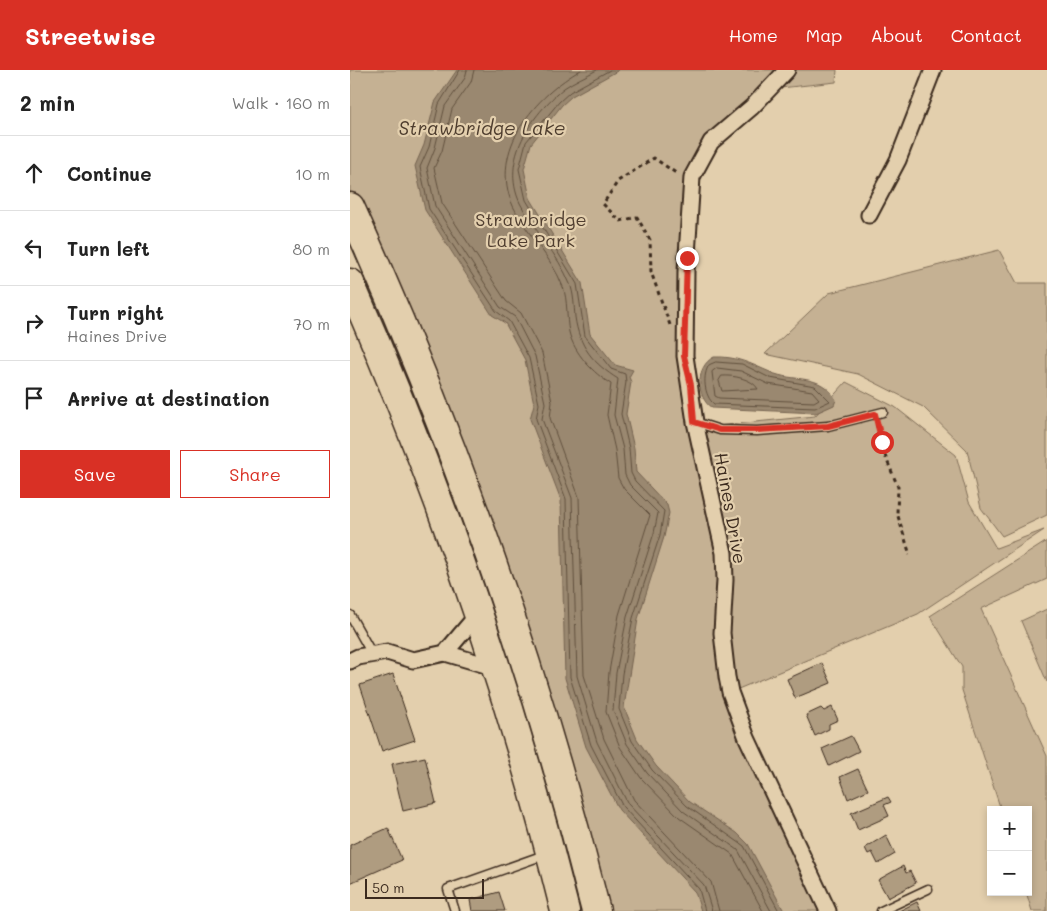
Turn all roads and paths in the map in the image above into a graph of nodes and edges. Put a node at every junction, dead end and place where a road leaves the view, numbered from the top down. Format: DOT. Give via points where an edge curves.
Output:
graph roads {
  1 [pos="787,70"];
  2 [pos="934,70"];
  3 [pos="676,181"];
  4 [pos="350,207"];
  5 [pos="869,216"];
  6 [pos="350,283"];
  7 [pos="674,317"];
  8 [pos="879,413"];
  9 [pos="694,418"];
  10 [pos="910,555"];
  11 [pos="350,614"];
  12 [pos="478,614"];
  13 [pos="445,653"];
  14 [pos="372,654"];
  15 [pos="350,660"];
  16 [pos="496,668"];
  17 [pos="551,853"];
  18 [pos="928,889"];
  19 [pos="455,911"];
  20 [pos="565,911"];
  21 [pos="596,911"];
  22 [pos="828,911"];
  23 [pos="881,911"];
  1 -- 9 [label="street, Haines Drive" via="752,107 711,142 692,178 684,342"];
  2 -- 5 [label="street" via="898,160"];
  3 -- 7 [label="path" via="676,173 654,158 618,181 602,204 620,221 637,217 650,240 651,272 672,329"];
  4 -- 21 [label="highway" via="421,374 487,547 541,710"];
  6 -- 12 [label="highway" via="433,484"];
  8 -- 9 [label="lane" via="828,426 757,430 720,430"];
  8 -- 10 [label="path" via="886,458 898,487 897,512"];
  9 -- 22 [label="street, Haines Drive" via="724,553 722,633 730,692 747,738"];
  11 -- 14 [label="lane"];
  12 -- 13 [label="street"];
  12 -- 16 [label="highway"];
  13 -- 14 [label="street" via="413,660 386,652"];
  13 -- 16 [label="street"];
  14 -- 15 [label="street"];
  16 -- 17 [label="highway"];
  17 -- 19 [label="lane" via="448,889"];
  17 -- 20 [label="highway"];
  18 -- 23 [label="lane"];
}
